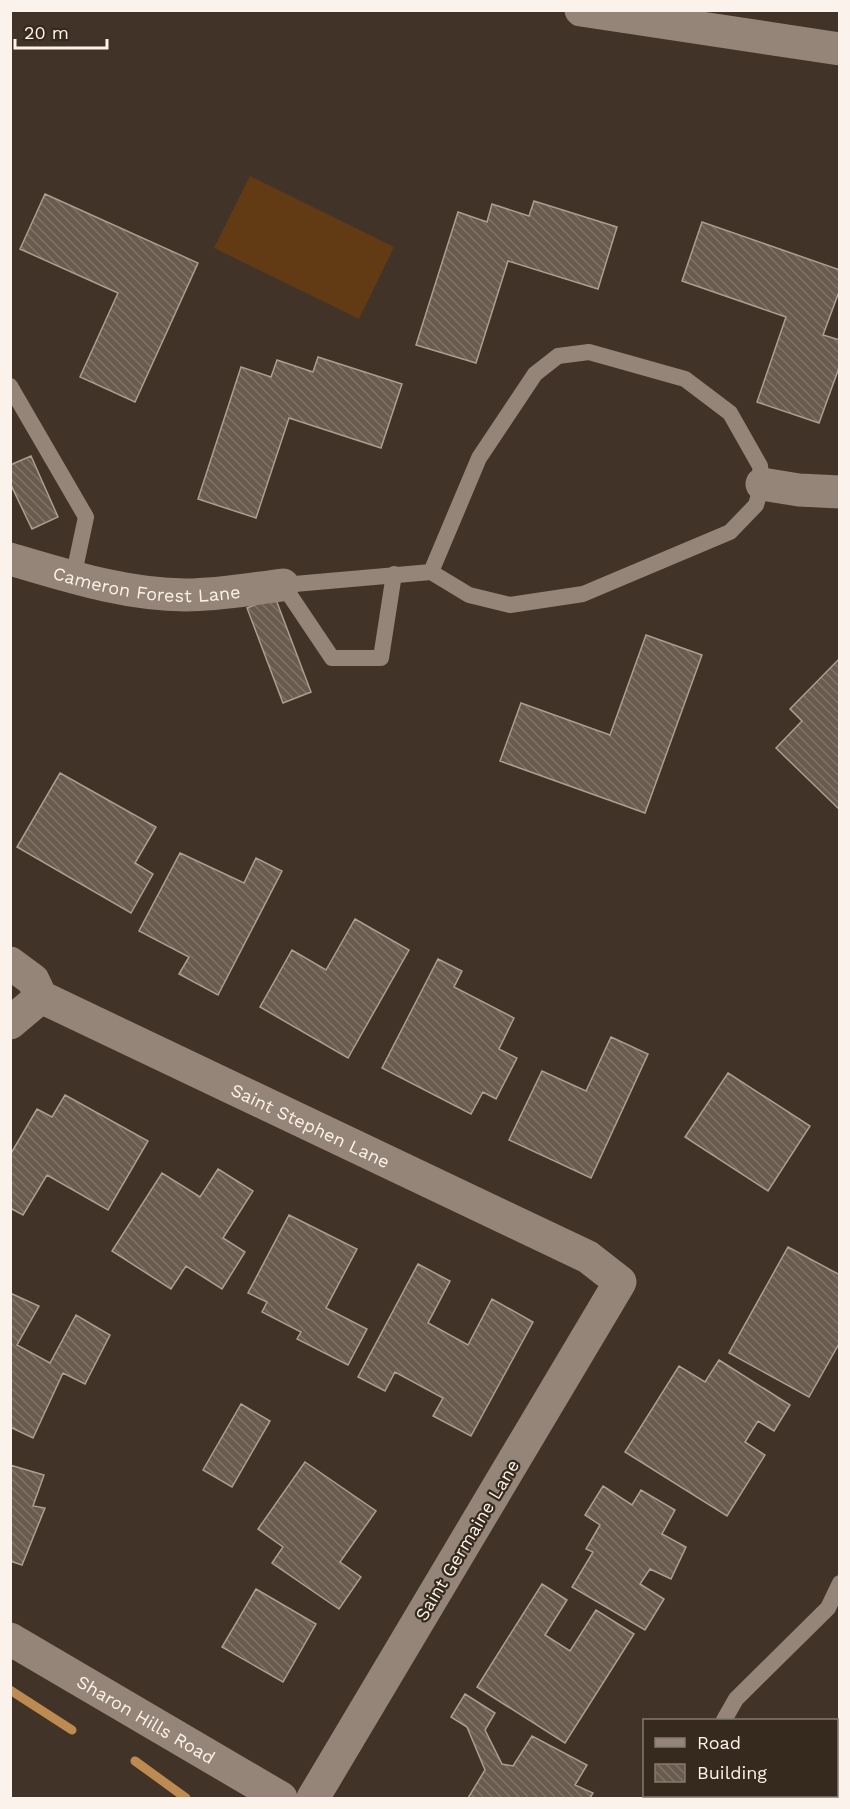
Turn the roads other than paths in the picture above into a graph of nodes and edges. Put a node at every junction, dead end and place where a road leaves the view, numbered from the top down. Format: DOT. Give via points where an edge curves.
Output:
graph roads {
  1 [pos="581,10"];
  2 [pos="840,49"];
  3 [pos="10,386"];
  4 [pos="762,484"];
  5 [pos="840,492"];
  6 [pos="10,559"];
  7 [pos="431,572"];
  8 [pos="394,574"];
  9 [pos="73,578"];
  10 [pos="283,585"];
  11 [pos="10,963"];
  12 [pos="41,997"];
  13 [pos="10,1023"];
  14 [pos="620,1282"];
  15 [pos="840,1583"];
  16 [pos="10,1640"];
  17 [pos="725,1719"];
  18 [pos="281,1798"];
  19 [pos="313,1798"];
  1 -- 2 [label="street"];
  3 -- 9 [label="lane" via="86,517"];
  4 -- 5 [label="street"];
  4 -- 7 [label="lane" via="756,505 730,532 583,594 510,605 469,595"];
  4 -- 7 [label="lane" via="760,466 730,413 685,379 589,352 558,356 535,374 480,459"];
  6 -- 9 [label="street, Cameron Forest Lane"];
  7 -- 8 [label="lane"];
  8 -- 10 [label="lane"];
  8 -- 10 [label="lane" via="381,658 332,658"];
  9 -- 10 [label="street, Cameron Forest Lane" via="129,591 186,595"];
  11 -- 12 [label="street, Saint Stephen Lane" via="33,980"];
  12 -- 13 [label="street"];
  12 -- 14 [label="street, Saint Stephen Lane" via="588,1257"];
  14 -- 19 [label="street, Saint Germaine Lane"];
  15 -- 17 [label="lane" via="828,1608 736,1699"];
  16 -- 18 [label="street, Sharon Hills Road"];
}
